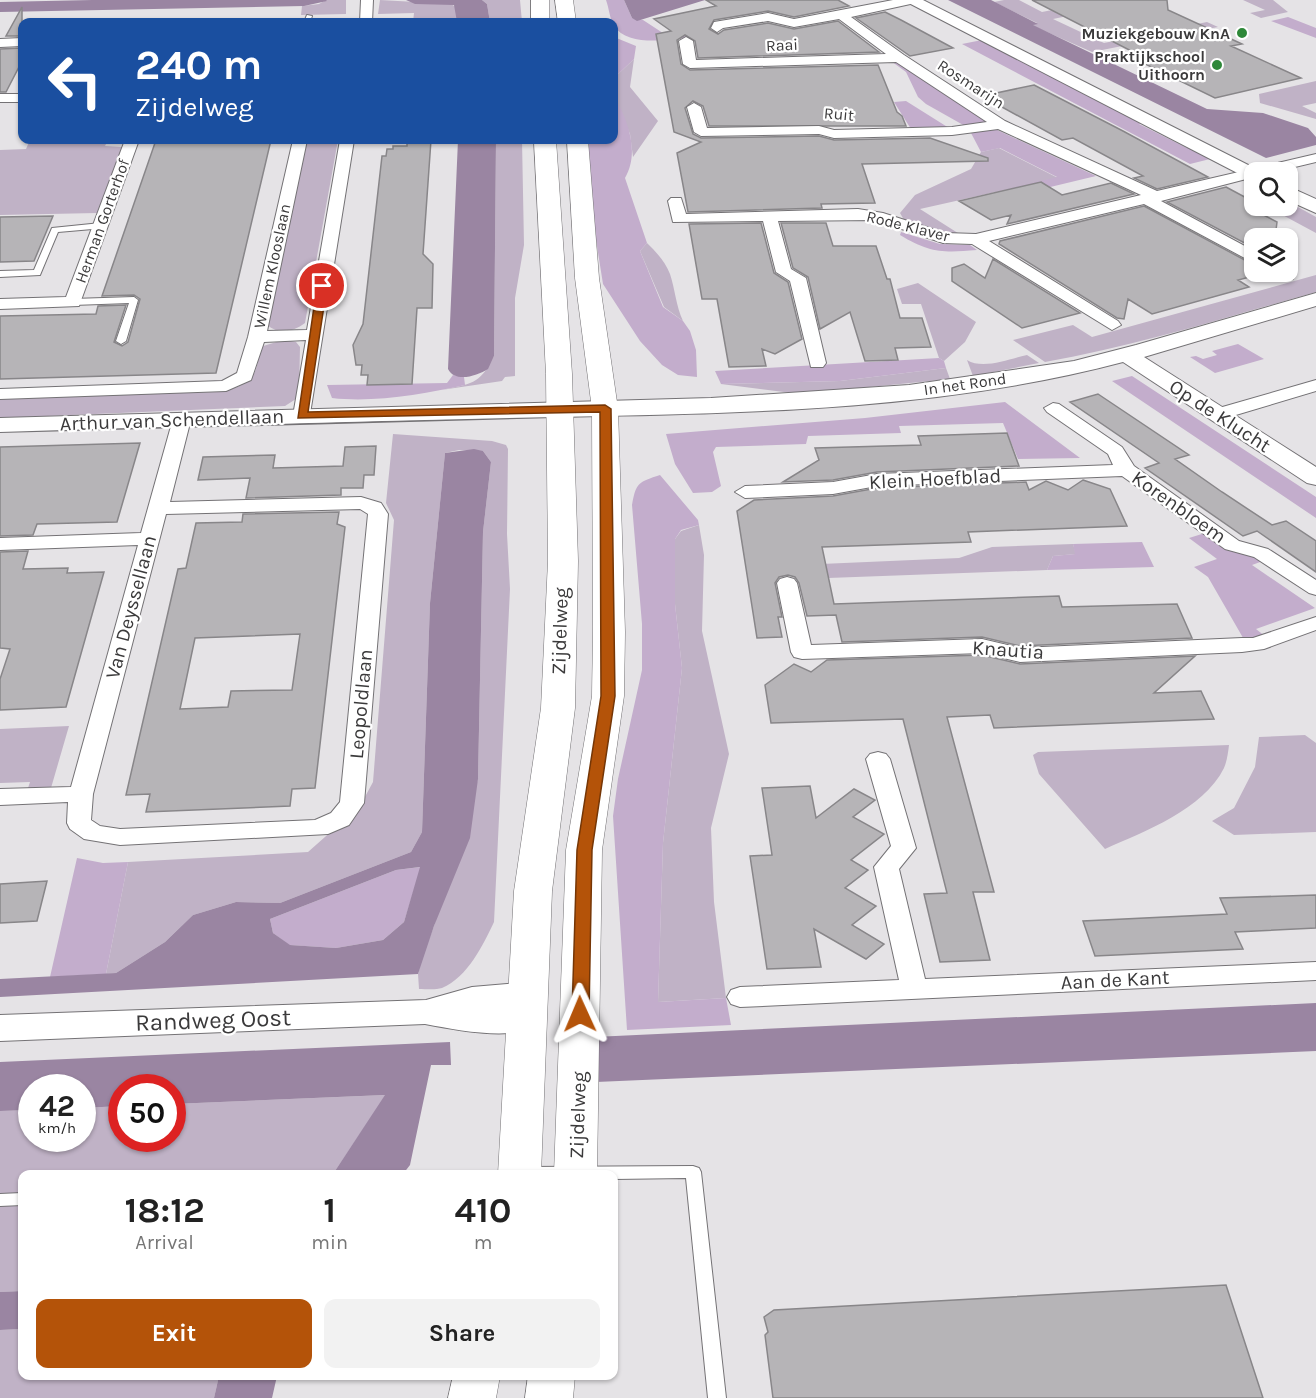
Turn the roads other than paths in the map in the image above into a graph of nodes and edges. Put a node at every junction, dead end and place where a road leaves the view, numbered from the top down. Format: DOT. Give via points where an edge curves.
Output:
graph roads {
  1 [pos="367,0"];
  2 [pos="540,0"];
  3 [pos="564,0"];
  4 [pos="911,0"];
  5 [pos="841,15"];
  6 [pos="366,18"];
  7 [pos="540,18"];
  8 [pos="566,18"];
  9 [pos="717,28"];
  10 [pos="686,40"];
  11 [pos="18,42"];
  12 [pos="0,43"];
  13 [pos="899,58"];
  14 [pos="0,98"];
  15 [pos="18,98"];
  16 [pos="694,107"];
  17 [pos="1000,124"];
  18 [pos="131,144"];
  19 [pos="299,144"];
  20 [pos="346,144"];
  21 [pos="545,144"];
  22 [pos="577,144"];
  23 [pos="1316,158"];
  24 [pos="1298,162"];
  25 [pos="1244,167"];
  26 [pos="1244,176"];
  27 [pos="1152,198"];
  28 [pos="1298,198"];
  29 [pos="676,201"];
  30 [pos="1316,207"];
  31 [pos="769,216"];
  32 [pos="101,226"];
  33 [pos="976,239"];
  34 [pos="1244,252"];
  35 [pos="0,274"];
  36 [pos="1316,299"];
  37 [pos="73,302"];
  38 [pos="0,304"];
  39 [pos="1112,326"];
  40 [pos="313,335"];
  41 [pos="257,337"];
  42 [pos="121,341"];
  43 [pos="1125,354"];
  44 [pos="818,363"];
  45 [pos="1316,385"];
  46 [pos="0,394"];
  47 [pos="1053,408"];
  48 [pos="605,409"];
  49 [pos="559,410"];
  50 [pos="1219,414"];
  51 [pos="302,416"];
  52 [pos="182,419"];
  53 [pos="0,424"];
  54 [pos="1126,470"];
  55 [pos="1316,478"];
  56 [pos="745,492"];
  57 [pos="158,508"];
  58 [pos="148,539"];
  59 [pos="0,544"];
  60 [pos="787,583"];
  61 [pos="1316,589"];
  62 [pos="1316,623"];
  63 [pos="878,759"];
  64 [pos="81,794"];
  65 [pos="0,797"];
  66 [pos="1316,971"];
  67 [pos="914,989"];
  68 [pos="740,997"];
  69 [pos="527,1015"];
  70 [pos="0,1028"];
  71 [pos="519,1170"];
  72 [pos="576,1170"];
  73 [pos="618,1173"];
  74 [pos="18,1199"];
  75 [pos="0,1200"];
  76 [pos="476,1380"];
  77 [pos="551,1380"];
  78 [pos="472,1398"];
  79 [pos="549,1398"];
  80 [pos="717,1398"];
  1 -- 6 [label="street"];
  2 -- 7 [label="main road"];
  3 -- 8 [label="main road"];
  4 -- 5 [label="street"];
  4 -- 25 [label="street"];
  5 -- 9 [label="street" via="794,23 768,16"];
  5 -- 13 [label="street, Rosmarijn"];
  10 -- 13 [label="street, Raai" via="690,64"];
  11 -- 12 [label="street"];
  13 -- 17 [label="street, Rosmarijn"];
  14 -- 15 [label="street"];
  16 -- 17 [label="street, Ruit" via="701,132 952,132"];
  17 -- 27 [label="street, Rosmarijn"];
  18 -- 32 [label="street, Herman Gorterhof"];
  19 -- 41 [label="street, Willem Klooslaan"];
  20 -- 40 [label="street"];
  21 -- 49 [label="main road, Zijdelweg"];
  22 -- 48 [label="main road, Zijdelweg" via="587,278"];
  23 -- 24 [label="street, Rode Klaver"];
  26 -- 27 [label="street, Rode Klaver"];
  27 -- 33 [label="street, Rode Klaver"];
  27 -- 34 [label="street"];
  28 -- 30 [label="street"];
  29 -- 31 [label="street, Rode Klaver" via="679,219"];
  31 -- 33 [label="street, Rode Klaver" via="877,216 943,238"];
  31 -- 44 [label="street" via="784,272 798,278"];
  32 -- 35 [label="lane" via="55,230 37,273"];
  32 -- 37 [label="street, Herman Gorterhof"];
  33 -- 39 [label="street, Rode Klaver"];
  36 -- 43 [label="street, In het Rond"];
  37 -- 38 [label="street, Herman Gorterhof"];
  37 -- 42 [label="lane, Herman Gorterhof" via="134,300"];
  40 -- 41 [label="street, Willem Klooslaan"];
  40 -- 51 [label="street"];
  41 -- 46 [label="street, Arthur van Schendellaan" via="245,376 226,386"];
  43 -- 48 [label="street, In het Rond" via="1042,374 900,393"];
  43 -- 50 [label="street, Op de Klucht"];
  45 -- 50 [label="street"];
  47 -- 54 [label="street, Korenbloem" via="1115,451"];
  48 -- 49 [label="street"];
  48 -- 72 [label="main road, Zijdelweg" via="608,696 584,850"];
  49 -- 51 [label="street, Arthur van Schendellaan"];
  49 -- 69 [label="main road, Zijdelweg" via="563,561 558,708 533,891"];
  50 -- 55 [label="street, Op de Klucht"];
  51 -- 52 [label="street, Arthur van Schendellaan"];
  52 -- 53 [label="street, Arthur van Schendellaan"];
  52 -- 57 [label="street, Van Deyssellaan"];
  54 -- 56 [label="street, Klein Hoefblad" via="877,480 833,488"];
  54 -- 61 [label="street, Korenbloem" via="1232,544 1262,553"];
  57 -- 58 [label="street, Van Deyssellaan"];
  57 -- 64 [label="street, Leopoldlaan" via="361,503 374,507 378,514 352,803 340,819 319,828 120,837 93,833 79,823"];
  58 -- 59 [label="street"];
  58 -- 64 [label="street, Van Deyssellaan"];
  60 -- 62 [label="street, Knautia" via="802,652 982,646 1020,655 1242,645 1256,644"];
  63 -- 67 [label="street" via="904,848 886,867"];
  64 -- 65 [label="street"];
  66 -- 67 [label="street, Aan de Kant"];
  67 -- 68 [label="street, Aan de Kant"];
  69 -- 70 [label="street, Randweg Oost" via="471,1020 425,1012"];
  69 -- 71 [label="main road, Zijdelweg"];
  73 -- 80 [label="lane" via="693,1172"];
  74 -- 75 [label="lane"];
  76 -- 78 [label="main road"];
  77 -- 79 [label="main road"];
}
